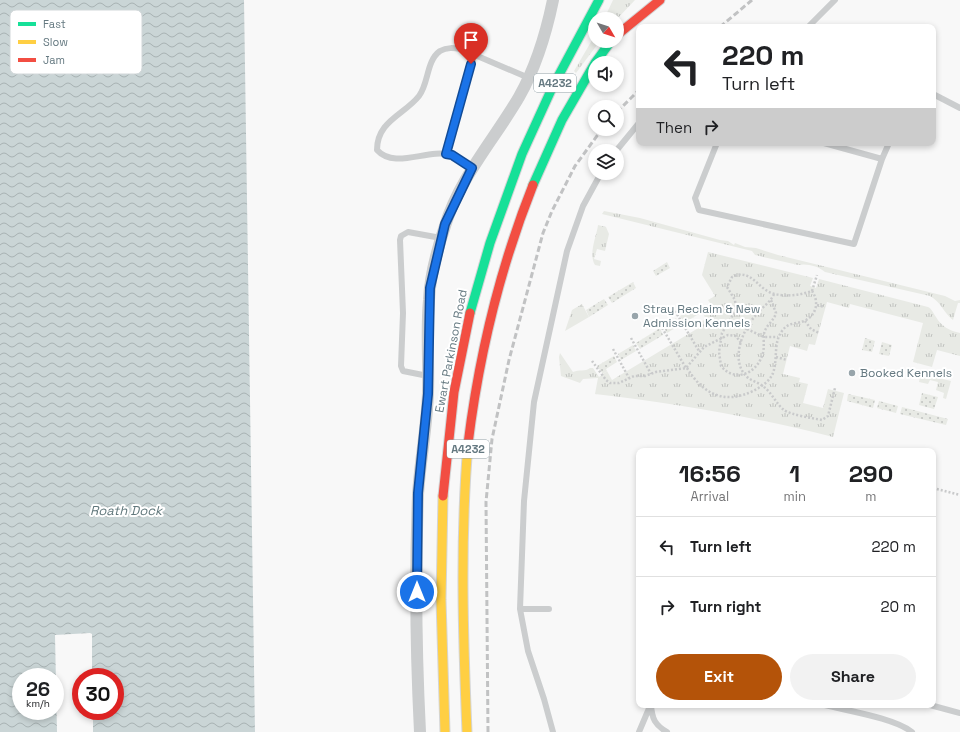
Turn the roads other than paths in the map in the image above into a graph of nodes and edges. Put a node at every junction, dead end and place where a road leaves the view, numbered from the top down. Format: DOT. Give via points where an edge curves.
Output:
graph roads {
  1 [pos="553,0"];
  2 [pos="599,0"];
  3 [pos="660,0"];
  4 [pos="836,0"];
  5 [pos="640,4"];
  6 [pos="624,24"];
  7 [pos="811,24"];
  8 [pos="624,28"];
  9 [pos="475,54"];
  10 [pos="588,74"];
  11 [pos="529,78"];
  12 [pos="936,96"];
  13 [pos="960,108"];
  14 [pos="636,127"];
  15 [pos="622,144"];
  16 [pos="716,146"];
  17 [pos="836,146"];
  18 [pos="887,146"];
  19 [pos="446,154"];
  20 [pos="882,158"];
  21 [pos="472,168"];
  22 [pos="597,180"];
  23 [pos="441,238"];
  24 [pos="428,376"];
  25 [pos="520,609"];
  26 [pos="549,609"];
  27 [pos="936,706"];
  28 [pos="650,708"];
  29 [pos="651,708"];
  30 [pos="837,708"];
  31 [pos="960,712"];
  32 [pos="420,732"];
  33 [pos="445,732"];
  34 [pos="467,732"];
  35 [pos="553,732"];
  36 [pos="639,732"];
  37 [pos="667,732"];
  38 [pos="912,732"];
  1 -- 11 [label="street"];
  2 -- 33 [label="main road, Ewart Parkinson Road / A4232" via="556,81 516,168 480,273 466,330 452,398 441,541"];
  3 -- 8 [label="main road"];
  4 -- 7 [label="lane"];
  5 -- 6 [label="main road"];
  9 -- 11 [label="lane"];
  9 -- 19 [label="lane"];
  9 -- 19 [label="lane" via="450,47 441,50 432,62 419,95 391,118 377,141 377,150 388,158"];
  10 -- 34 [label="main road, A4232" via="559,123 512,241 492,309 477,381 465,487 462,558"];
  11 -- 21 [label="street"];
  12 -- 13 [label="lane"];
  14 -- 15 [label="lane"];
  16 -- 20 [label="lane" via="695,198 698,210 854,244"];
  17 -- 20 [label="lane"];
  18 -- 20 [label="lane"];
  19 -- 21 [label="lane"];
  21 -- 23 [label="street" via="450,212"];
  22 -- 25 [label="lane" via="583,206 567,251 534,402 524,501"];
  23 -- 24 [label="street" via="429,294"];
  23 -- 24 [label="lane" via="408,232 401,236 400,240 403,313 401,366 403,371"];
  24 -- 32 [label="street" via="417,533 416,656"];
  25 -- 26 [label="lane"];
  25 -- 35 [label="lane" via="528,651"];
  27 -- 31 [label="lane"];
  28 -- 36 [label="lane"];
  29 -- 37 [label="lane" via="652,717 657,726"];
  30 -- 38 [label="lane" via="888,721"];
}
